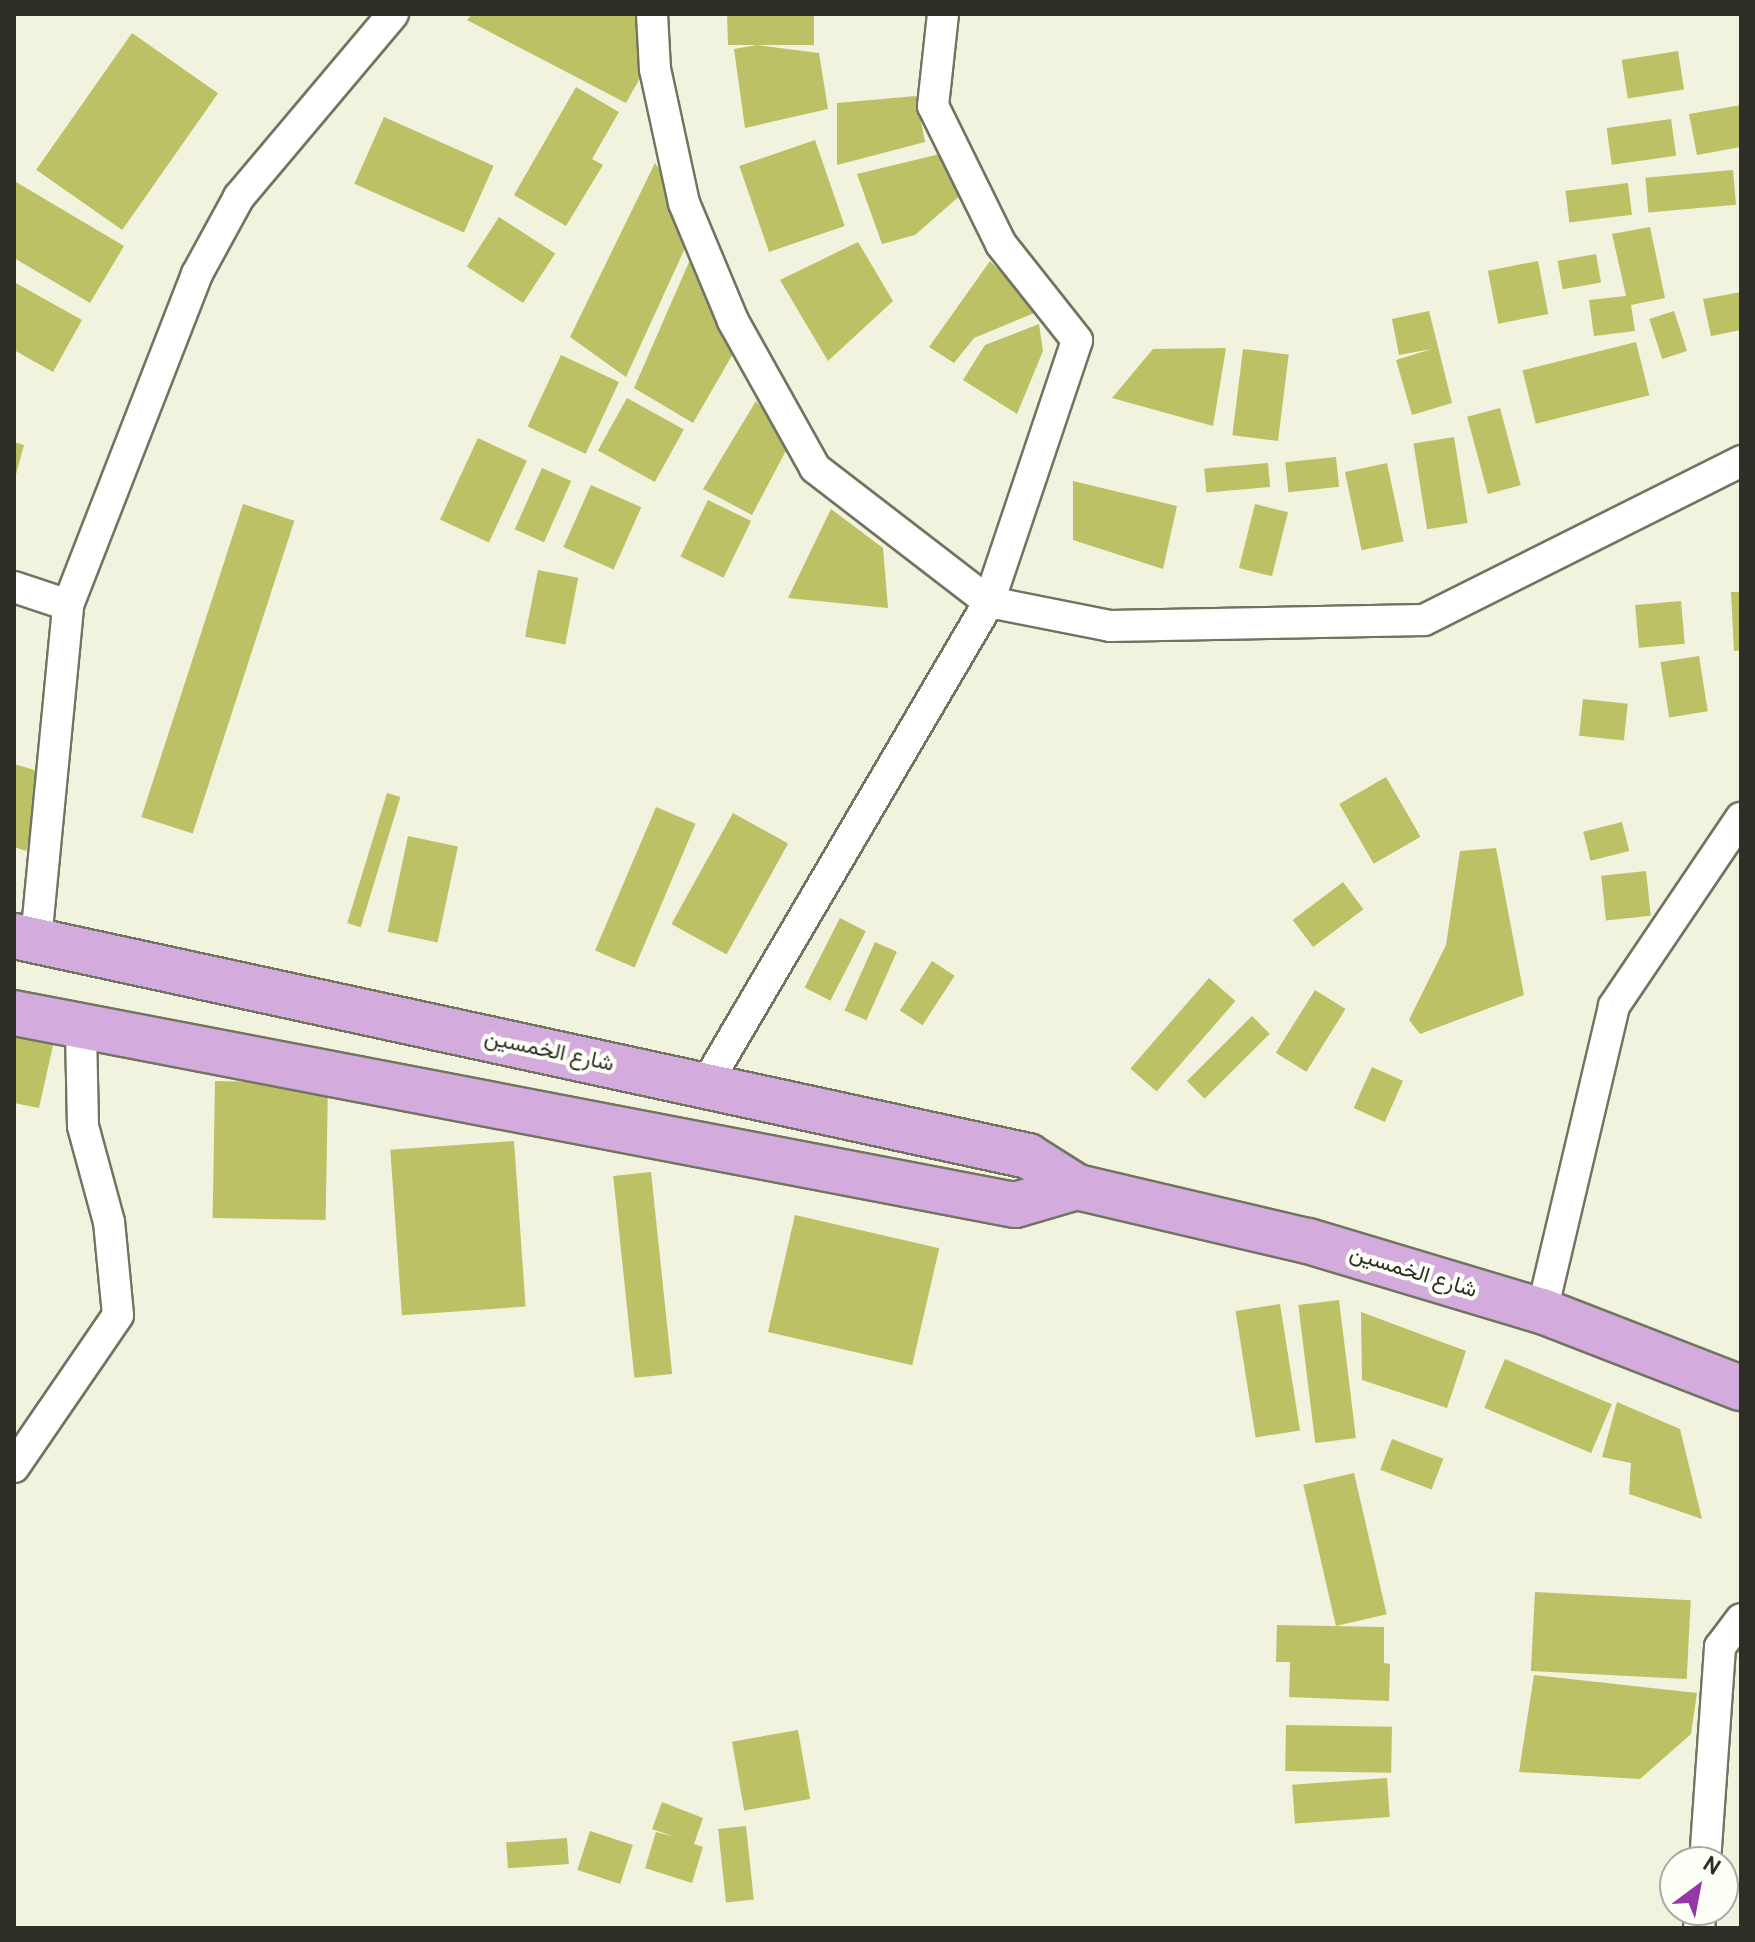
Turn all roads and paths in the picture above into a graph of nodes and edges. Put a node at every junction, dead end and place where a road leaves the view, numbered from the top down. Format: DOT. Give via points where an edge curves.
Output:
graph roads {
  1 [pos="393,14"];
  2 [pos="652,14"];
  3 [pos="943,14"];
  4 [pos="1741,461"];
  5 [pos="14,587"];
  6 [pos="989,602"];
  7 [pos="68,605"];
  8 [pos="1741,818"];
  9 [pos="25,938"];
  10 [pos="14,1013"];
  11 [pos="81,1027"];
  12 [pos="705,1086"];
  13 [pos="1077,1187"];
  14 [pos="1542,1311"];
  15 [pos="1741,1388"];
  16 [pos="14,1467"];
  17 [pos="1741,1619"];
  18 [pos="1706,1846"];
  1 -- 7 [label="street" via="239,197 197,274"];
  2 -- 6 [label="street" via="655,69 684,203 733,321 815,468"];
  3 -- 6 [label="street" via="933,106 1001,244 1077,340"];
  4 -- 6 [label="street" via="1424,620 1110,626"];
  5 -- 7 [label="street"];
  6 -- 12 [label="street"];
  7 -- 9 [label="street"];
  8 -- 14 [label="street" via="1614,1006"];
  9 -- 12 [label="main road, شارع الخمسين"];
  10 -- 11 [label="main road, شارع الخمسين"];
  11 -- 13 [label="main road, شارع الخمسين" via="1015,1205"];
  11 -- 16 [label="street" via="83,1126 109,1222 118,1315"];
  12 -- 13 [label="main road, شارع الخمسين" via="1028,1156"];
  13 -- 14 [label="main road, شارع الخمسين" via="1308,1241"];
  14 -- 15 [label="main road, شارع الخمسين"];
  17 -- 18 [label="street" via="1720,1647"];
}
